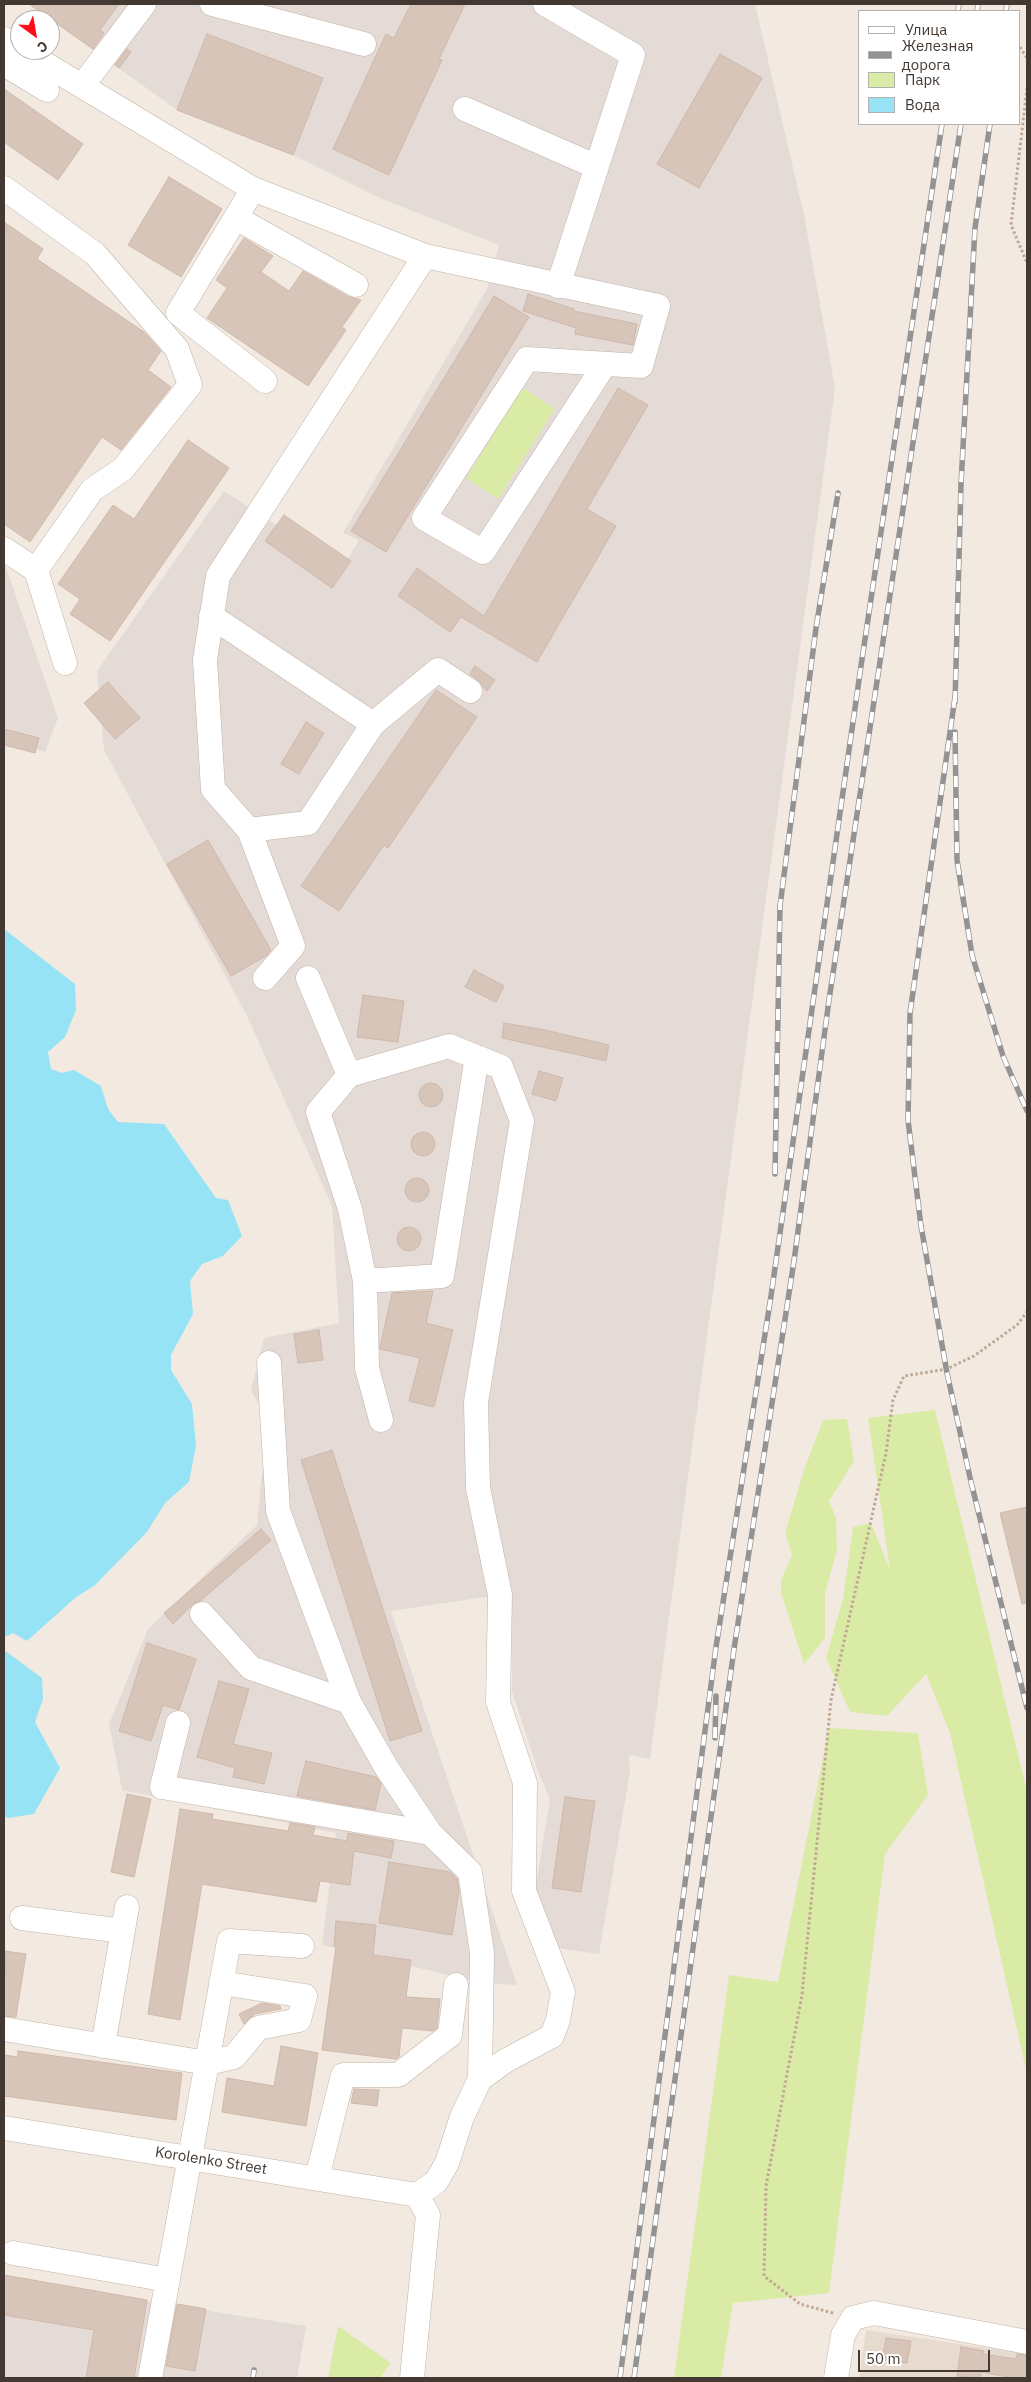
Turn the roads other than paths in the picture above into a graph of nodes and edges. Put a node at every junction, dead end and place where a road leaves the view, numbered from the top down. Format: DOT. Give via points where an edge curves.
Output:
graph roads {
  1 [pos="144,4"];
  2 [pos="212,4"];
  3 [pos="545,4"];
  4 [pos="364,44"];
  5 [pos="39,60"];
  6 [pos="4,64"];
  7 [pos="82,86"];
  8 [pos="47,90"];
  9 [pos="465,109"];
  10 [pos="597,167"];
  11 [pos="4,188"];
  12 [pos="253,189"];
  13 [pos="236,218"];
  14 [pos="425,256"];
  15 [pos="356,285"];
  16 [pos="558,286"];
  17 [pos="606,364"];
  18 [pos="265,381"];
  19 [pos="4,549"];
  20 [pos="36,570"];
  21 [pos="212,616"];
  22 [pos="65,663"];
  23 [pos="470,691"];
  24 [pos="373,724"];
  25 [pos="249,830"];
  26 [pos="265,978"];
  27 [pos="308,978"];
  28 [pos="477,1057"];
  29 [pos="349,1075"];
  30 [pos="364,1281"];
  31 [pos="269,1363"];
  32 [pos="381,1420"];
  33 [pos="202,1614"];
  34 [pos="349,1702"];
  35 [pos="178,1723"];
  36 [pos="430,1833"];
  37 [pos="127,1906"];
  38 [pos="22,1918"];
  39 [pos="123,1931"];
  40 [pos="302,1946"];
  41 [pos="221,1982"];
  42 [pos="456,1986"];
  43 [pos="4,2029"];
  44 [pos="103,2046"];
  45 [pos="207,2062"];
  46 [pos="480,2079"];
  47 [pos="4,2128"];
  48 [pos="190,2158"];
  49 [pos="317,2178"];
  50 [pos="417,2195"];
  51 [pos="13,2253"];
  52 [pos="168,2280"];
  53 [pos="1027,2342"];
  54 [pos="150,2378"];
  55 [pos="412,2378"];
  56 [pos="836,2378"];
  1 -- 7 [label="street"];
  2 -- 4 [label="street"];
  3 -- 10 [label="street" via="633,55"];
  5 -- 7 [label="street"];
  6 -- 8 [label="street"];
  7 -- 12 [label="street"];
  9 -- 10 [label="street"];
  10 -- 16 [label="street"];
  11 -- 20 [label="street" via="95,254 177,349 190,385 123,469 92,490"];
  12 -- 13 [label="street"];
  12 -- 14 [label="street"];
  13 -- 15 [label="street"];
  13 -- 18 [label="street" via="178,313"];
  14 -- 16 [label="street"];
  14 -- 21 [label="street" via="218,576"];
  16 -- 17 [label="street" via="658,306 641,366"];
  17 -- 17 [label="street" via="528,359 424,518 484,552"];
  19 -- 20 [label="street"];
  20 -- 22 [label="street"];
  21 -- 24 [label="street"];
  21 -- 25 [label="street" via="205,660 213,789"];
  23 -- 24 [label="street" via="438,670"];
  24 -- 25 [label="street" via="308,823"];
  25 -- 26 [label="street" via="293,946"];
  27 -- 29 [label="street"];
  28 -- 29 [label="street" via="449,1046"];
  28 -- 30 [label="street" via="442,1276"];
  28 -- 46 [label="street" via="501,1067 522,1121 476,1402 478,1488 500,1595 498,1702 526,1783 524,1891 563,1992 552,2036 505,2061"];
  29 -- 30 [label="street" via="318,1112 350,1209"];
  30 -- 32 [label="street" via="367,1368"];
  31 -- 34 [label="street" via="278,1511"];
  33 -- 34 [label="street" via="251,1668"];
  34 -- 36 [label="street" via="386,1767"];
  35 -- 36 [label="street" via="162,1787"];
  36 -- 46 [label="street" via="470,1872 482,1953"];
  37 -- 39 [label="street"];
  38 -- 39 [label="street"];
  39 -- 44 [label="street"];
  40 -- 41 [label="street" via="229,1940"];
  41 -- 45 [label="street"];
  41 -- 45 [label="street" via="304,1996 299,2020 258,2028 234,2057"];
  42 -- 49 [label="street" via="450,2035 398,2075 343,2075"];
  43 -- 44 [label="street"];
  44 -- 45 [label="street"];
  45 -- 48 [label="street"];
  46 -- 50 [label="street" via="462,2117 447,2163 436,2182"];
  47 -- 48 [label="street, Korolenko Street"];
  48 -- 49 [label="street, Korolenko Street"];
  48 -- 52 [label="street"];
  49 -- 50 [label="street, Korolenko Street"];
  50 -- 55 [label="street" via="428,2215"];
  51 -- 52 [label="street"];
  52 -- 54 [label="street"];
  53 -- 56 [label="street" via="874,2313 853,2318 843,2335"];
}
